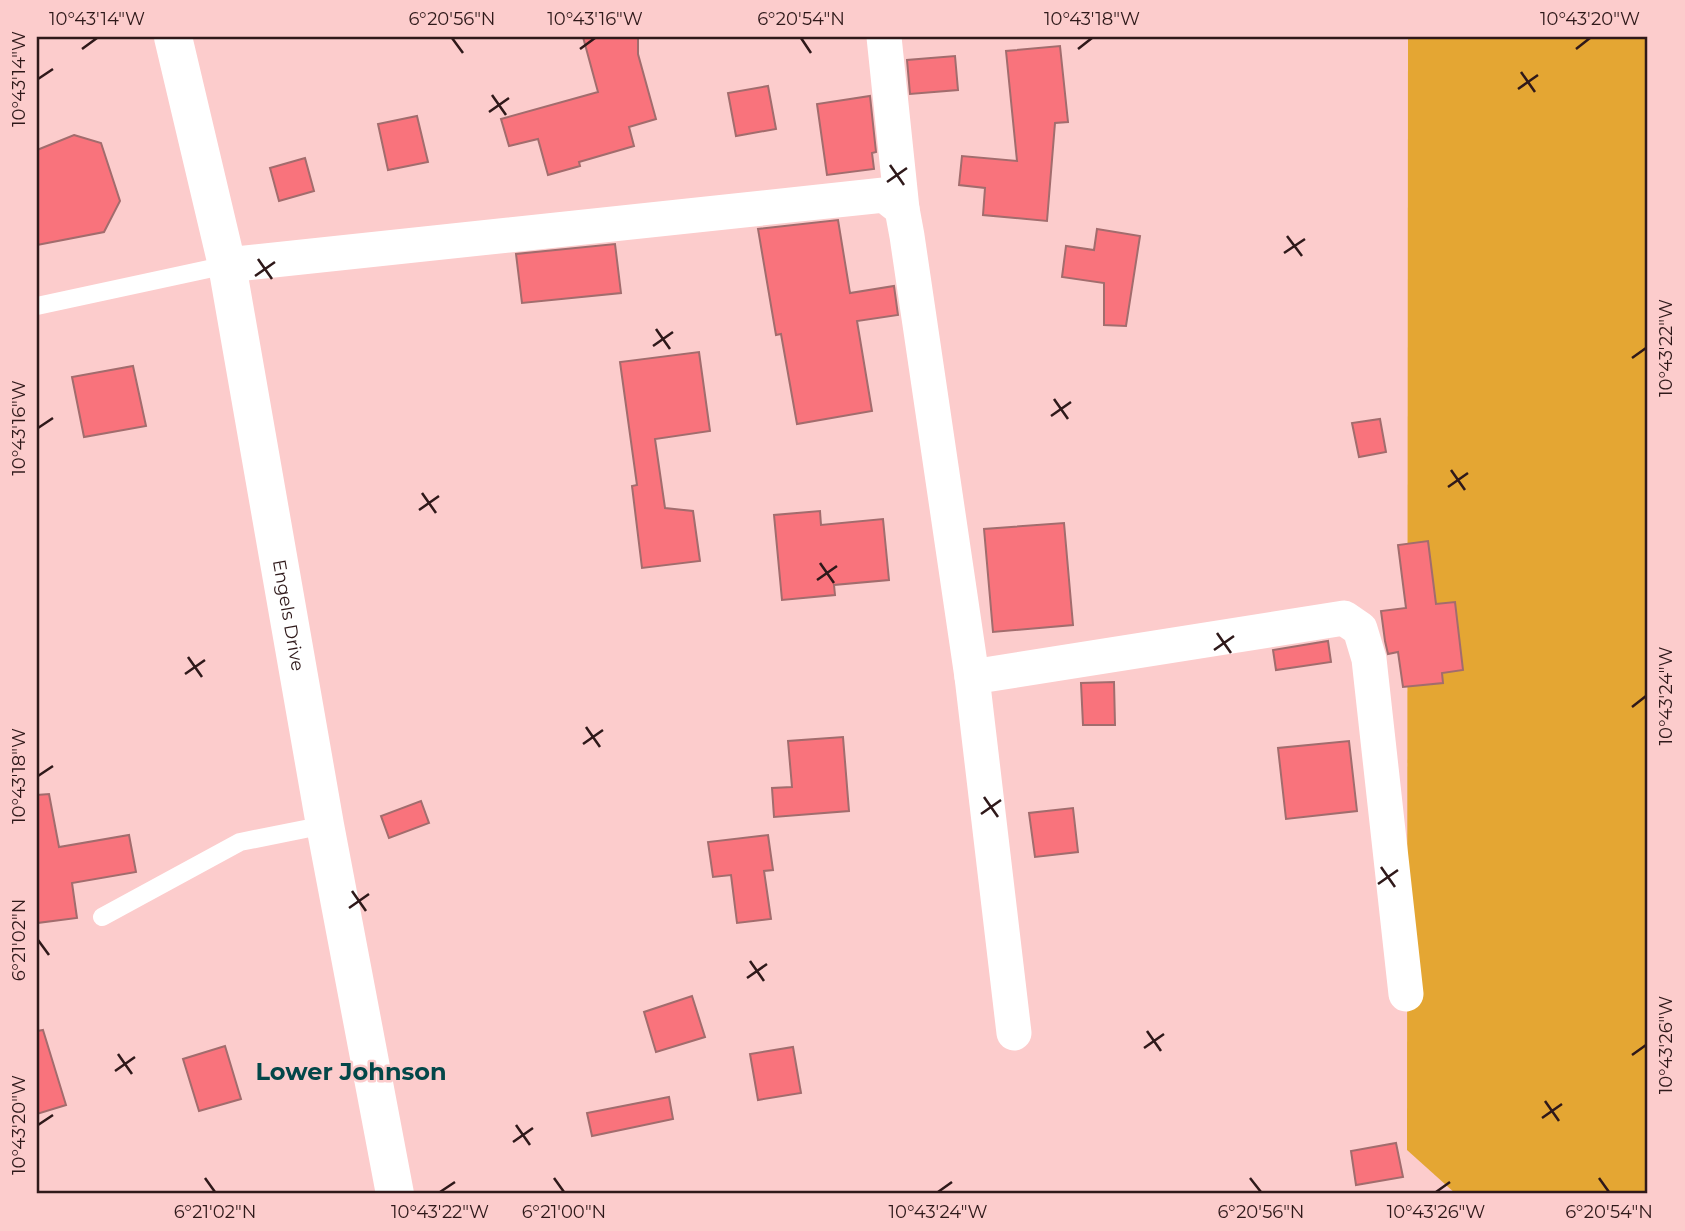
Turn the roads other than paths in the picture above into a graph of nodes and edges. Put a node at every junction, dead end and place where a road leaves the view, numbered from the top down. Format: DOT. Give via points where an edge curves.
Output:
graph roads {
  1 [pos="173,37"];
  2 [pos="884,37"];
  3 [pos="902,209"];
  4 [pos="227,265"];
  5 [pos="37,306"];
  6 [pos="972,677"];
  7 [pos="325,825"];
  8 [pos="102,918"];
  9 [pos="1406,994"];
  10 [pos="1014,1033"];
  11 [pos="395,1194"];
  1 -- 4 [label="street, Engels Drive"];
  2 -- 3 [label="street"];
  3 -- 4 [label="street" via="884,195"];
  3 -- 6 [label="street"];
  4 -- 5 [label="lane"];
  4 -- 7 [label="street, Engels Drive"];
  6 -- 9 [label="street" via="1344,618 1360,629 1370,659"];
  6 -- 10 [label="street"];
  7 -- 8 [label="lane" via="240,842"];
  7 -- 11 [label="street, Engels Drive"];
}
